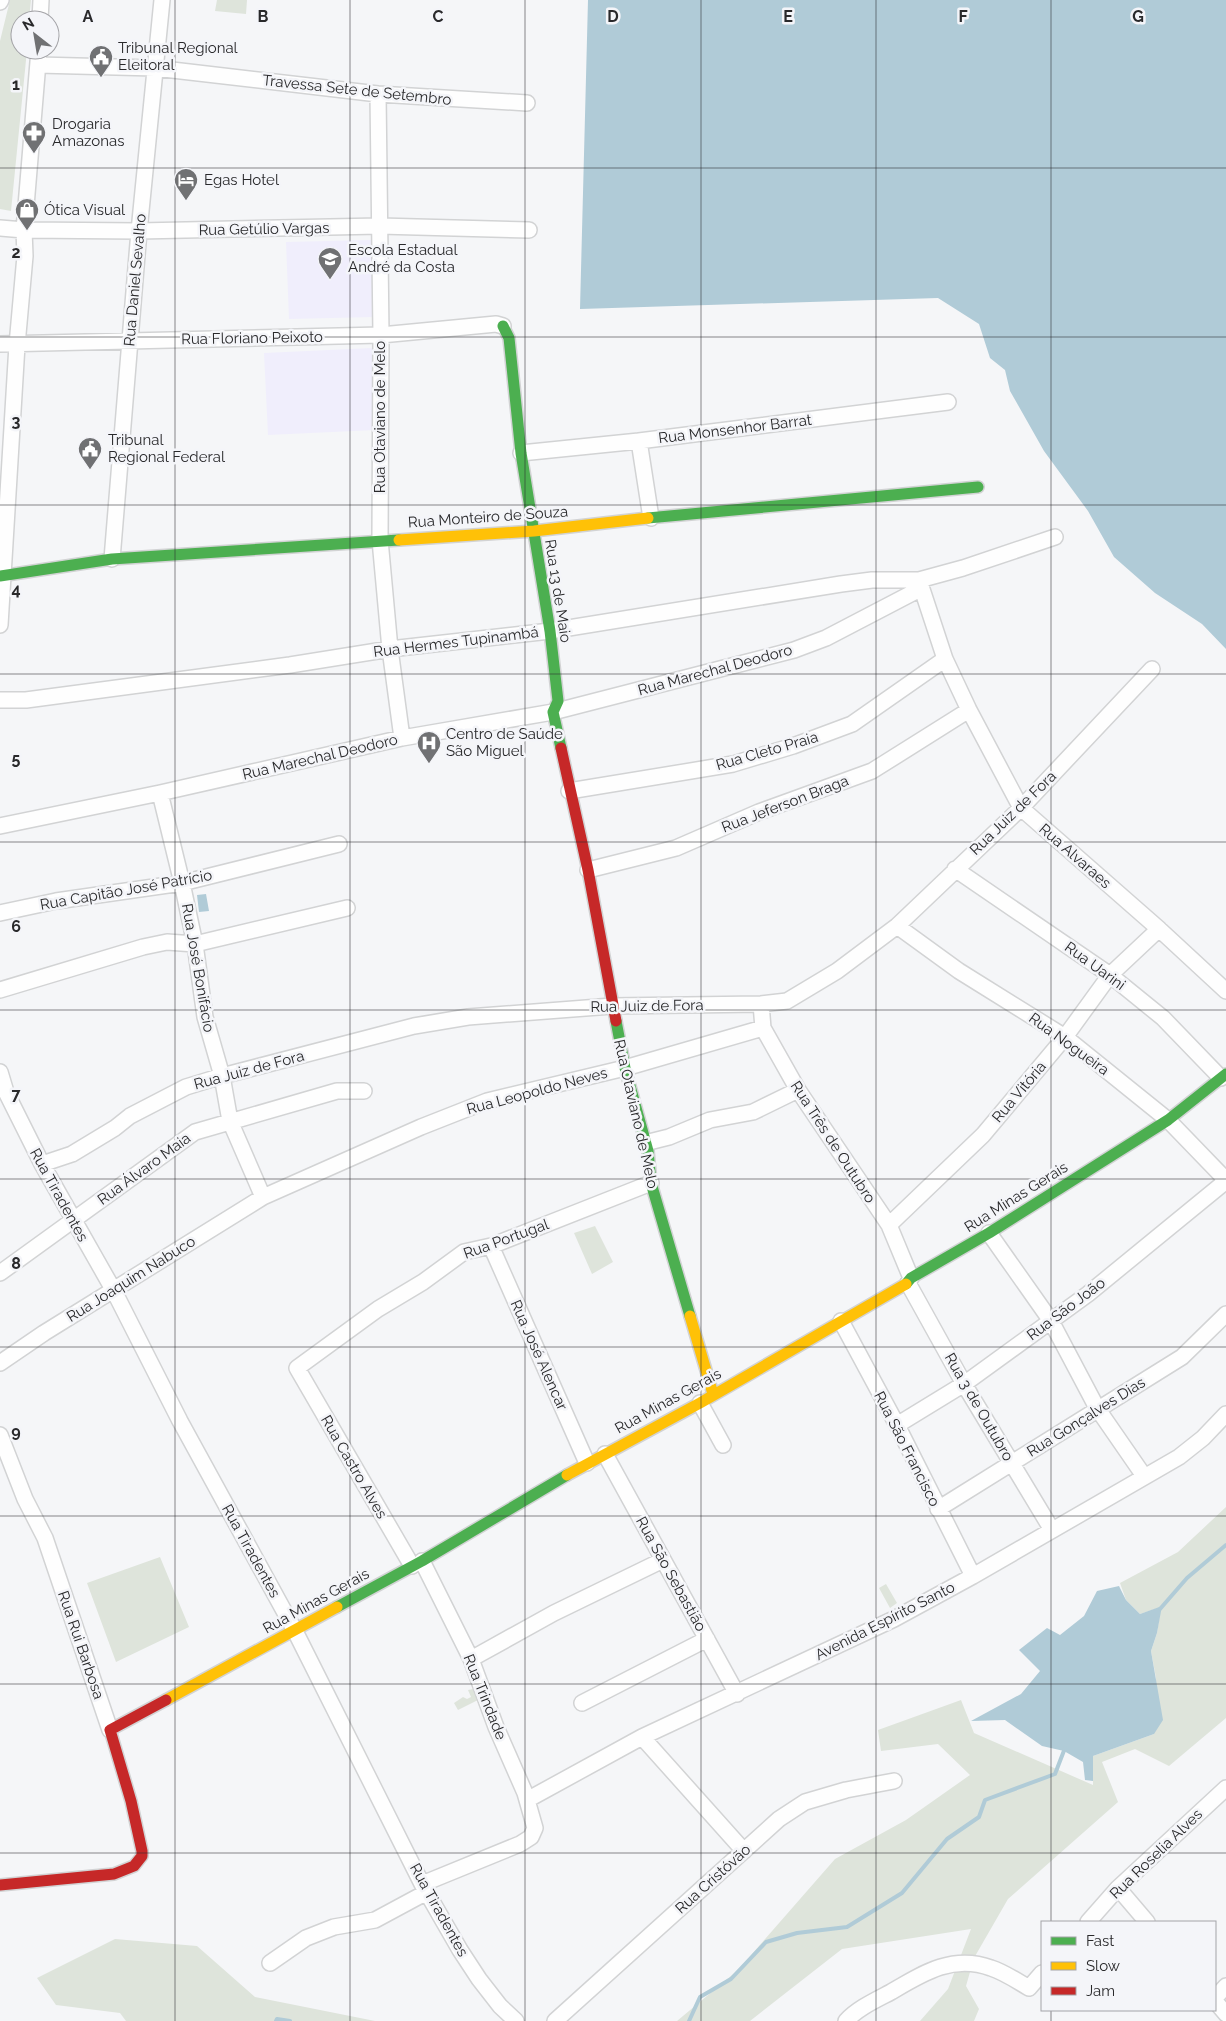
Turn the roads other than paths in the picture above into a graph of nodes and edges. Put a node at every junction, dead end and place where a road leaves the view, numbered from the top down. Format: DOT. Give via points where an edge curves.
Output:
graph roads {
  1 [pos="162,0"];
  2 [pos="38,60"];
  3 [pos="38,66"];
  4 [pos="155,68"];
  5 [pos="378,94"];
  6 [pos="527,103"];
  7 [pos="380,226"];
  8 [pos="0,228"];
  9 [pos="24,230"];
  10 [pos="529,230"];
  11 [pos="139,231"];
  12 [pos="503,326"];
  13 [pos="381,335"];
  14 [pos="130,341"];
  15 [pos="0,344"];
  16 [pos="16,345"];
  17 [pos="948,402"];
  18 [pos="639,440"];
  19 [pos="522,453"];
  20 [pos="978,487"];
  21 [pos="651,518"];
  22 [pos="534,531"];
  23 [pos="1055,537"];
  24 [pos="380,540"];
  25 [pos="112,559"];
  26 [pos="2,576"];
  27 [pos="920,584"];
  28 [pos="0,625"];
  29 [pos="550,630"];
  30 [pos="390,649"];
  31 [pos="945,659"];
  32 [pos="1152,669"];
  33 [pos="0,700"];
  34 [pos="969,710"];
  35 [pos="553,712"];
  36 [pos="402,738"];
  37 [pos="569,791"];
  38 [pos="160,793"];
  39 [pos="1020,808"];
  40 [pos="0,826"];
  41 [pos="339,844"];
  42 [pos="955,869"];
  43 [pos="588,870"];
  44 [pos="182,883"];
  45 [pos="346,908"];
  46 [pos="0,913"];
  47 [pos="898,926"];
  48 [pos="1159,929"];
  49 [pos="194,944"];
  50 [pos="1110,975"];
  51 [pos="0,990"];
  52 [pos="1226,991"];
  53 [pos="761,1004"];
  54 [pos="612,1006"];
  55 [pos="763,1028"];
  56 [pos="1065,1037"];
  57 [pos="625,1068"];
  58 [pos="0,1072"];
  59 [pos="222,1076"];
  60 [pos="1224,1076"];
  61 [pos="798,1090"];
  62 [pos="364,1091"];
  63 [pos="3,1093"];
  64 [pos="1168,1120"];
  65 [pos="230,1121"];
  66 [pos="646,1144"];
  67 [pos="42,1164"];
  68 [pos="1226,1180"];
  69 [pos="651,1183"];
  70 [pos="263,1197"];
  71 [pos="73,1221"];
  72 [pos="889,1226"];
  73 [pos="989,1233"];
  74 [pos="491,1246"];
  75 [pos="0,1273"];
  76 [pos="909,1280"];
  77 [pos="114,1291"];
  78 [pos="1226,1314"];
  79 [pos="841,1321"];
  80 [pos="1051,1321"];
  81 [pos="0,1363"];
  82 [pos="297,1368"];
  83 [pos="964,1384"];
  84 [pos="713,1394"];
  85 [pos="700,1403"];
  86 [pos="1097,1408"];
  87 [pos="1226,1414"];
  88 [pos="897,1425"];
  89 [pos="0,1435"];
  90 [pos="723,1445"];
  91 [pos="605,1454"];
  92 [pos="587,1463"];
  93 [pos="1012,1464"];
  94 [pos="1144,1476"];
  95 [pos="938,1509"];
  96 [pos="1052,1530"];
  97 [pos="663,1560"];
  98 [pos="417,1563"];
  99 [pos="973,1576"];
  100 [pos="295,1631"];
  101 [pos="707,1639"];
  102 [pos="471,1659"];
  103 [pos="737,1694"];
  104 [pos="582,1703"];
  105 [pos="110,1730"];
  106 [pos="642,1737"];
  107 [pos="894,1781"];
  108 [pos="1226,1788"];
  109 [pos="527,1800"];
  110 [pos="744,1851"];
  111 [pos="0,1886"];
  112 [pos="425,1888"];
  113 [pos="1118,1888"];
  114 [pos="1089,1921"];
  115 [pos="1146,1921"];
  116 [pos="270,1963"];
  117 [pos="1041,1974"];
  118 [pos="1226,1986"];
  119 [pos="1216,1998"];
  120 [pos="1216,2000"];
  121 [pos="1226,2014"];
  122 [pos="516,2021"];
  123 [pos="555,2021"];
  124 [pos="846,2021"];
  1 -- 4 [label="street, Rua Daniel Sevalho"];
  2 -- 3 [label="street"];
  3 -- 4 [label="street, Travessa Sete de Setembro"];
  3 -- 9 [label="street"];
  4 -- 5 [label="street, Travessa Sete de Setembro"];
  4 -- 11 [label="street, Rua Daniel Sevalho"];
  5 -- 6 [label="street, Travessa Sete de Setembro"];
  5 -- 7 [label="street, Rua Otaviano de Melo"];
  7 -- 10 [label="street, Rua Getúlio Vargas"];
  7 -- 11 [label="street, Rua Getúlio Vargas"];
  7 -- 13 [label="street, Rua Otaviano de Melo"];
  8 -- 9 [label="street, Rua Getúlio Vargas"];
  9 -- 11 [label="street, Rua Getúlio Vargas"];
  9 -- 16 [label="street" via="25,256"];
  11 -- 14 [label="street, Rua Daniel Sevalho"];
  12 -- 13 [label="street, Rua Floriano Peixoto" via="496,324"];
  12 -- 19 [label="street, Rua 13 de Maio" via="509,338"];
  13 -- 14 [label="street, Rua Floriano Peixoto"];
  13 -- 24 [label="street, Rua Otaviano de Melo"];
  14 -- 16 [label="street, Rua Floriano Peixoto"];
  14 -- 25 [label="street, Rua Daniel Sevalho"];
  15 -- 16 [label="street, Rua Floriano Peixoto"];
  16 -- 26 [label="street"];
  17 -- 18 [label="street, Rua Monsenhor Barrat"];
  18 -- 19 [label="street, Rua Monsenhor Barrat"];
  18 -- 21 [label="street"];
  19 -- 22 [label="street, Rua 13 de Maio"];
  20 -- 21 [label="street, Rua Monteiro de Souza"];
  21 -- 22 [label="street, Rua Monteiro de Souza"];
  22 -- 24 [label="street, Rua Monteiro de Souza"];
  22 -- 29 [label="street, Rua 13 de Maio"];
  23 -- 27 [label="street, Rua Hermes Tupinambá"];
  24 -- 25 [label="street, Rua Monteiro de Souza"];
  24 -- 30 [label="street, Rua Otaviano de Melo"];
  25 -- 26 [label="street, Rua Monteiro de Souza"];
  26 -- 28 [label="street"];
  27 -- 29 [label="street, Rua Hermes Tupinambá" via="872,580"];
  27 -- 31 [label="street, Rua Alvaraes"];
  27 -- 35 [label="street, Rua Marechal Deodoro" via="826,638 794,650"];
  29 -- 30 [label="street, Rua Hermes Tupinambá"];
  29 -- 35 [label="street, Rua 13 de Maio" via="558,701"];
  30 -- 33 [label="street, Rua Hermes Tupinambá" via="26,700"];
  30 -- 36 [label="street, Rua Otaviano de Melo"];
  31 -- 34 [label="street, Rua Alvaraes"];
  31 -- 37 [label="street, Rua Cleto Praia" via="852,724 793,746 733,764"];
  32 -- 39 [label="street, Rua Juiz de Fora"];
  34 -- 39 [label="street, Rua Alvaraes"];
  34 -- 43 [label="street, Rua Jeferson Braga" via="872,771 759,812 676,848"];
  35 -- 36 [label="street, Rua Marechal Deodoro"];
  35 -- 37 [label="street, Rua Otaviano de Melo"];
  36 -- 38 [label="street, Rua Marechal Deodoro"];
  37 -- 43 [label="street, Rua Otaviano de Melo"];
  38 -- 40 [label="street, Rua Marechal Deodoro"];
  38 -- 44 [label="street, Rua José Bonifácio"];
  39 -- 42 [label="street, Rua Juiz de Fora"];
  39 -- 48 [label="street, Rua Alvaraes"];
  41 -- 44 [label="street, Rua Capitão José Patrício"];
  42 -- 47 [label="street, Rua Juiz de Fora"];
  42 -- 50 [label="street, Rua Uarini"];
  43 -- 54 [label="street, Rua Otaviano de Melo"];
  44 -- 46 [label="street, Rua Capitão José Patrício" via="56,901"];
  44 -- 49 [label="street, Rua José Bonifácio"];
  45 -- 49 [label="street"];
  47 -- 53 [label="street, Rua Juiz de Fora" via="836,971 787,1001"];
  47 -- 56 [label="street, Rua Nogueira" via="959,971"];
  48 -- 50 [label="street, Rua Vitória"];
  48 -- 52 [label="street, Rua Alvaraes"];
  49 -- 51 [label="street" via="167,942 143,947"];
  49 -- 59 [label="street, Rua José Bonifácio" via="205,1017"];
  50 -- 56 [label="street, Rua Vitória"];
  50 -- 60 [label="street, Rua Uarini" via="1163,1018"];
  53 -- 54 [label="street, Rua Juiz de Fora"];
  53 -- 55 [label="street, Rua Três de Outubro"];
  54 -- 57 [label="street, Rua Otaviano de Melo"];
  54 -- 59 [label="street, Rua Juiz de Fora" via="477,1016 414,1026"];
  55 -- 57 [label="street, Rua Leopoldo Neves"];
  55 -- 61 [label="street, Rua Três de Outubro"];
  56 -- 64 [label="street, Rua Nogueira"];
  56 -- 72 [label="street, Rua Vitória" via="983,1135"];
  57 -- 66 [label="street, Rua Otaviano de Melo"];
  57 -- 70 [label="street, Rua Leopoldo Neves" via="487,1102 421,1127"];
  58 -- 63 [label="street, Rua Tiradentes"];
  59 -- 65 [label="street, Rua José Bonifácio"];
  59 -- 67 [label="street, Rua Juiz de Fora" via="186,1087 130,1116 72,1154"];
  60 -- 64 [label="street, Rua Minas Gerais"];
  61 -- 66 [label="street" via="754,1112 710,1120"];
  61 -- 72 [label="street, Rua Três de Outubro"];
  62 -- 65 [label="street, Rua Álvaro Maia" via="337,1091"];
  63 -- 67 [label="street, Rua Tiradentes"];
  64 -- 68 [label="street, Rua Nogueira"];
  64 -- 73 [label="street, Rua Minas Gerais"];
  65 -- 70 [label="street, Rua José Bonifácio"];
  65 -- 71 [label="street, Rua Álvaro Maia" via="195,1132"];
  66 -- 69 [label="street, Rua Otaviano de Melo"];
  67 -- 71 [label="street, Rua Tiradentes"];
  68 -- 80 [label="street, Rua São João"];
  69 -- 74 [label="street, Rua Portugal"];
  69 -- 84 [label="street, Rua Otaviano de Melo"];
  70 -- 77 [label="street, Rua Joaquim Nabuco"];
  71 -- 75 [label="street, Rua Álvaro Maia"];
  71 -- 77 [label="street, Rua Tiradentes"];
  72 -- 76 [label="street, Rua Três de Outubro"];
  73 -- 76 [label="street, Rua Minas Gerais"];
  73 -- 80 [label="street"];
  74 -- 82 [label="street, Rua Portugal" via="464,1252"];
  74 -- 92 [label="street, Rua José Alencar"];
  76 -- 79 [label="street, Rua Minas Gerais"];
  76 -- 83 [label="street, Rua 3 de Outubro"];
  77 -- 81 [label="street, Rua Joaquim Nabuco"];
  77 -- 100 [label="street, Rua Tiradentes" via="180,1421"];
  78 -- 86 [label="street, Rua Gonçalves Dias" via="1182,1357"];
  79 -- 84 [label="street, Rua Minas Gerais"];
  79 -- 88 [label="street, Rua São Francisco"];
  80 -- 83 [label="street, Rua São João"];
  80 -- 86 [label="street"];
  82 -- 98 [label="street, Rua Castro Alves"];
  83 -- 88 [label="street, Rua São João"];
  83 -- 93 [label="street, Rua 3 de Outubro"];
  84 -- 85 [label="street, Rua Minas Gerais"];
  85 -- 90 [label="street"];
  85 -- 91 [label="street, Rua Minas Gerais"];
  86 -- 93 [label="street, Rua Gonçalves Dias"];
  86 -- 94 [label="street"];
  87 -- 94 [label="street, Avenida Espírito Santo" via="1193,1447"];
  88 -- 95 [label="street, Rua São Francisco"];
  89 -- 105 [label="street, Rua Rui Barbosa" via="25,1499 46,1538"];
  91 -- 92 [label="street, Rua Minas Gerais"];
  91 -- 97 [label="street, Rua São Sebastião"];
  92 -- 98 [label="street, Rua Minas Gerais"];
  93 -- 95 [label="street, Rua Gonçalves Dias"];
  93 -- 96 [label="street, Rua 3 de Outubro"];
  94 -- 96 [label="street, Avenida Espírito Santo"];
  95 -- 99 [label="street, Rua São Francisco"];
  96 -- 99 [label="street, Avenida Espírito Santo"];
  97 -- 101 [label="street, Rua São Sebastião"];
  97 -- 102 [label="street" via="554,1613"];
  98 -- 100 [label="street, Rua Minas Gerais"];
  98 -- 102 [label="street, Rua Trindade"];
  99 -- 103 [label="street, Avenida Espírito Santo" via="894,1619"];
  100 -- 105 [label="street, Rua Minas Gerais"];
  100 -- 112 [label="street, Rua Tiradentes"];
  101 -- 103 [label="street, Rua São Sebastião"];
  101 -- 104 [label="street"];
  102 -- 109 [label="street, Rua Trindade"];
  103 -- 106 [label="street, Avenida Espírito Santo"];
  105 -- 111 [label="street, Rua Rui Barbosa" via="142,1851 139,1861 114,1874"];
  106 -- 109 [label="street, Avenida Espírito Santo"];
  106 -- 110 [label="street"];
  107 -- 110 [label="street, Rua Cristóvão" via="804,1802 779,1818"];
  108 -- 113 [label="street, Rua Roselia Alves"];
  109 -- 112 [label="street, Rua Trindade" via="535,1828 531,1837"];
  110 -- 123 [label="street, Rua Cristóvão"];
  112 -- 116 [label="street" via="375,1920 334,1927 306,1938"];
  112 -- 122 [label="street, Rua Tiradentes" via="479,1979"];
  113 -- 114 [label="street, Rua Roselia Alves"];
  113 -- 115 [label="street"];
  117 -- 124 [label="street" via="1028,1988 994,1968 980,1964 937,1967"];
  118 -- 119 [label="street"];
  120 -- 121 [label="street"];
}
